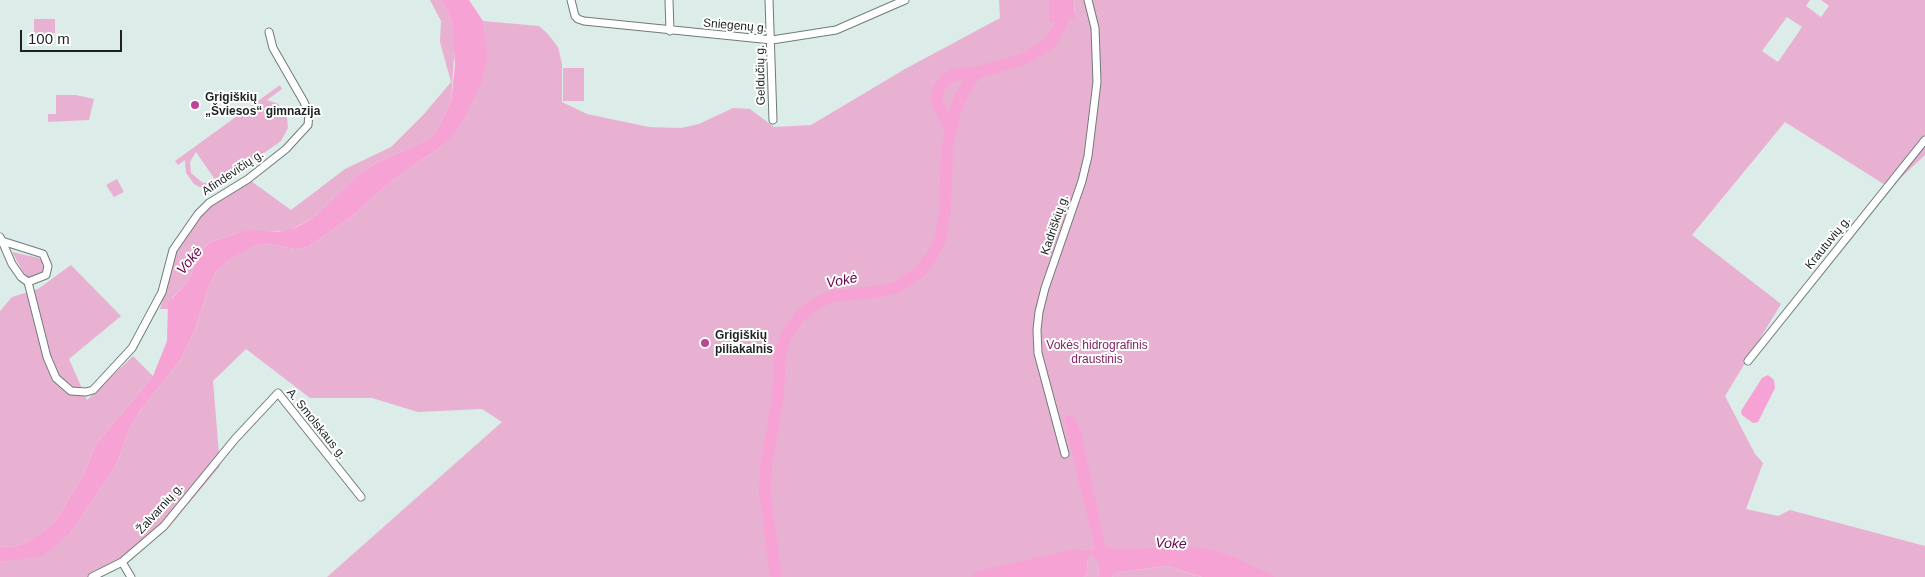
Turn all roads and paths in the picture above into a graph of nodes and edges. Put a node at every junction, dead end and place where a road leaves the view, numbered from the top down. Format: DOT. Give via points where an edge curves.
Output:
graph roads {
  1 [pos="571,0"];
  2 [pos="669,0"];
  3 [pos="769,0"];
  4 [pos="905,0"];
  5 [pos="1088,0"];
  6 [pos="890,3"];
  7 [pos="670,31"];
  8 [pos="269,32"];
  9 [pos="772,40"];
  10 [pos="773,120"];
  11 [pos="1925,140"];
  12 [pos="1,239"];
  13 [pos="28,282"];
  14 [pos="1748,361"];
  15 [pos="1064,454"];
  16 [pos="194,488"];
  17 [pos="361,498"];
  18 [pos="122,562"];
  19 [pos="92,577"];
  20 [pos="131,577"];
  1 -- 7 [label="street, Sniegenų g." via="578,19"];
  2 -- 7 [label="street"];
  3 -- 9 [label="street, Geldučių g."];
  4 -- 6 [label="street, Sniegenų g."];
  5 -- 15 [label="street, Kadriškių g." via="1094,28 1097,82 1088,156 1045,288 1037,330 1038,353"];
  6 -- 9 [label="street, Sniegenų g." via="836,30"];
  7 -- 9 [label="street, Sniegenų g."];
  8 -- 13 [label="street, Afindevičių g." via="273,48 304,102 309,114 308,125 286,149 198,214 173,250 162,292 132,348 93,390 71,391 56,378"];
  9 -- 10 [label="street, Geldučių g."];
  11 -- 14 [label="street, Krautuvių g."];
  12 -- 13 [label="street" via="16,271"];
  12 -- 13 [label="street" via="43,254 48,266 46,275"];
  16 -- 17 [label="street, A. Smolskaus g." via="278,393"];
  16 -- 18 [label="street, Žalvarnių g." via="164,526"];
  18 -- 19 [label="street, Žalvarnių g."];
  18 -- 20 [label="street"];
}
